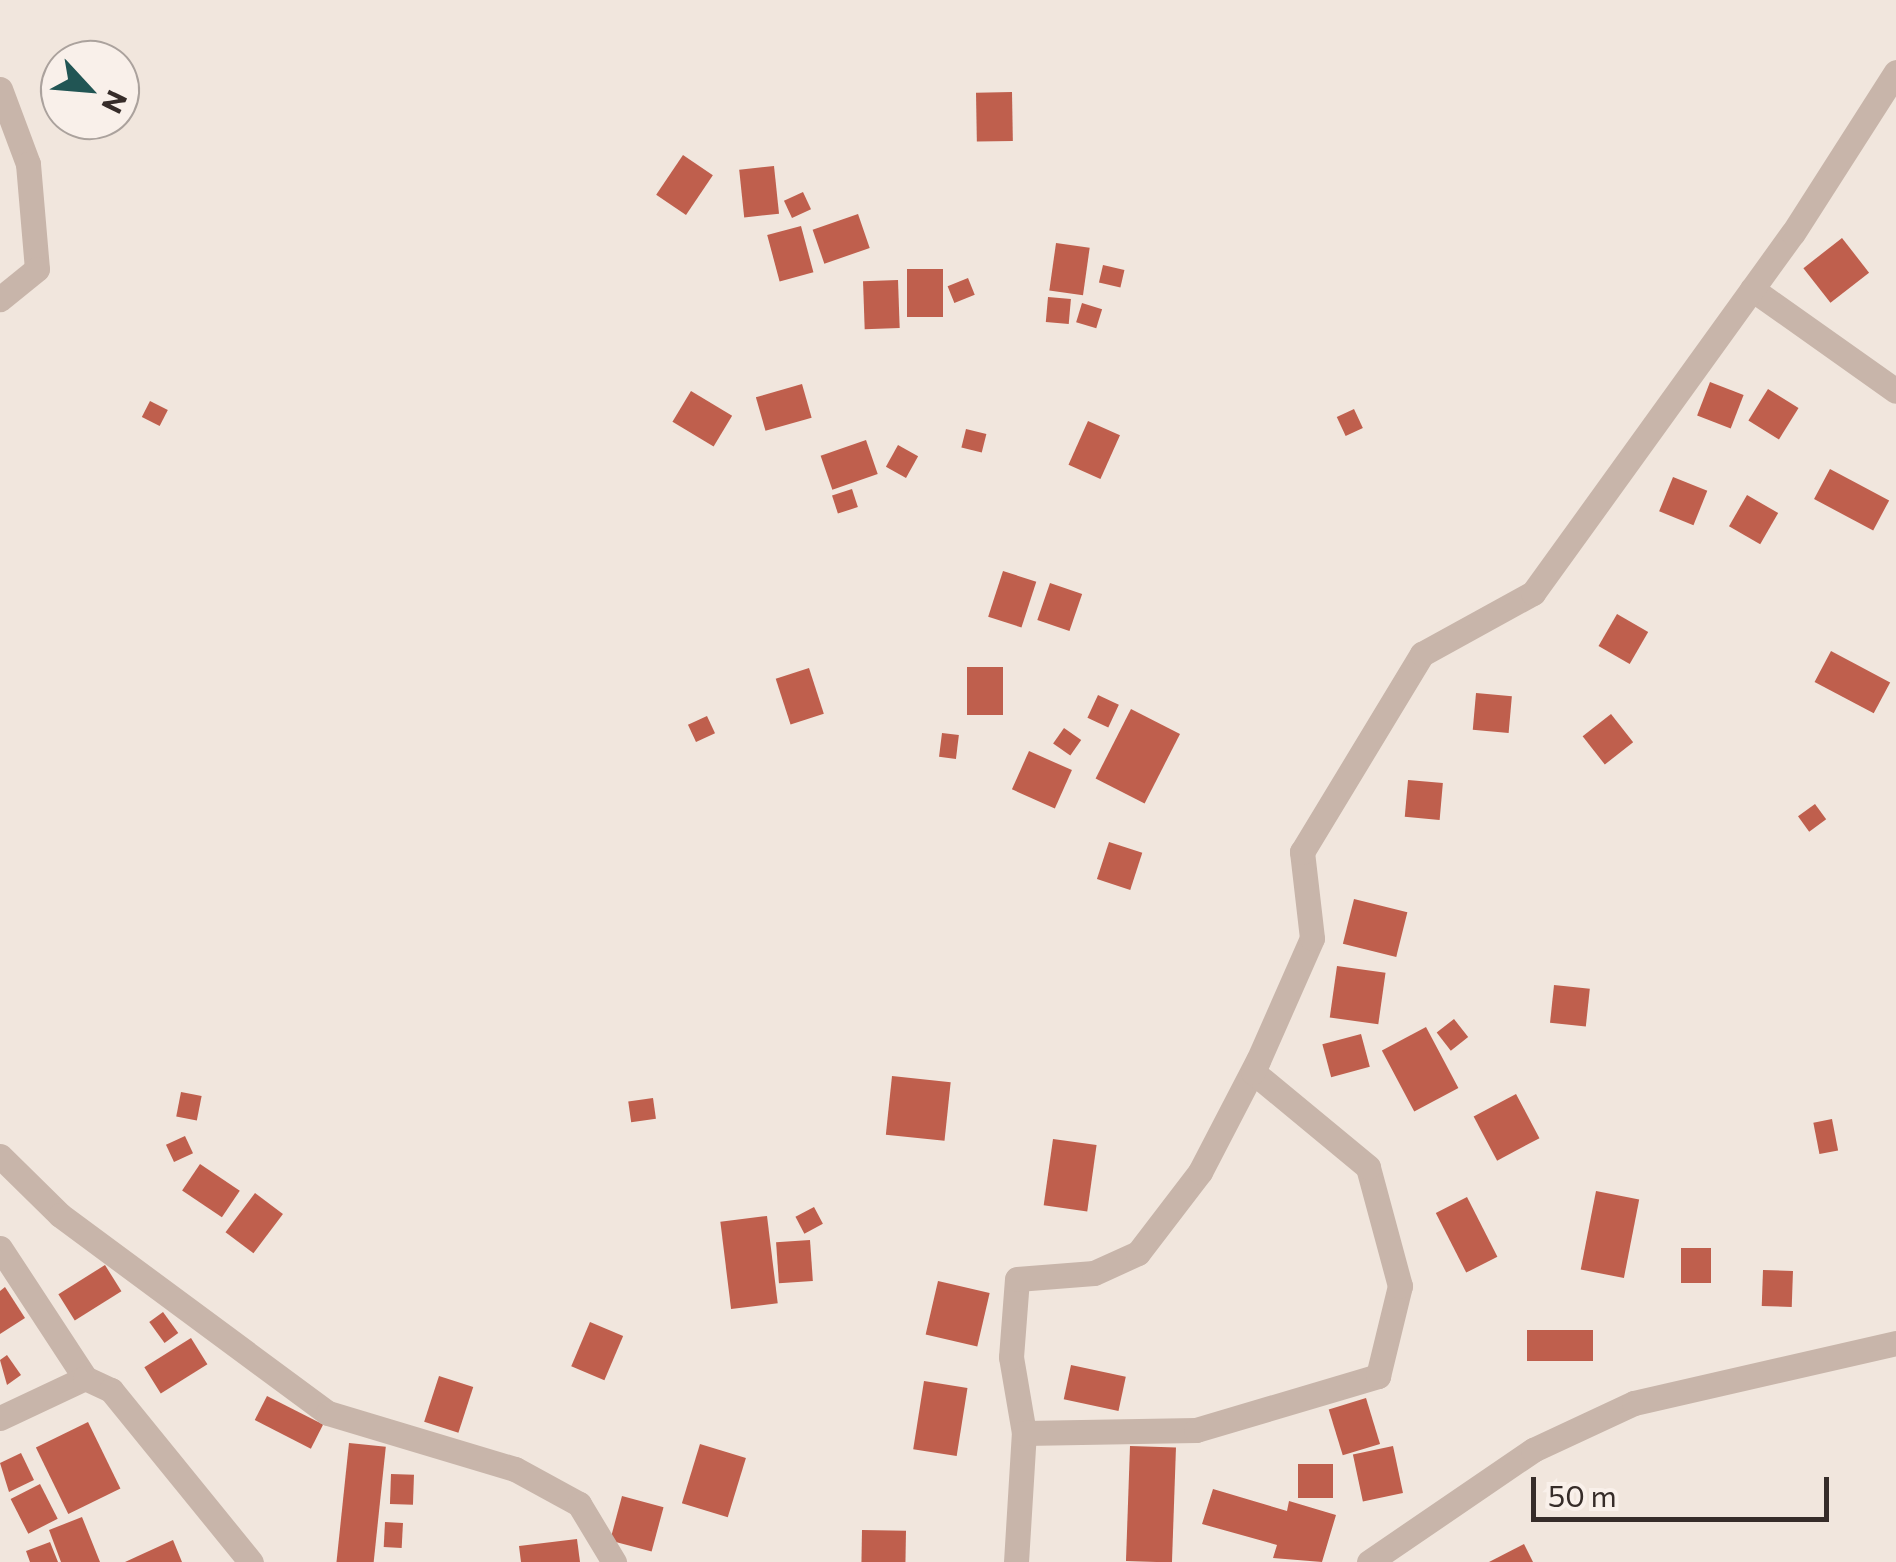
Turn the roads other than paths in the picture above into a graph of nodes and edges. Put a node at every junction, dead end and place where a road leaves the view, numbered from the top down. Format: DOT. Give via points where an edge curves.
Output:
graph roads {
  1 [pos="1896,72"];
  2 [pos="0,89"];
  3 [pos="1752,289"];
  4 [pos="0,299"];
  5 [pos="1896,391"];
  6 [pos="1252,1072"];
  7 [pos="0,1156"];
  8 [pos="0,1248"];
  9 [pos="1896,1342"];
  10 [pos="85,1378"];
  11 [pos="0,1418"];
  12 [pos="1024,1433"];
  13 [pos="251,1562"];
  14 [pos="614,1562"];
  15 [pos="1016,1562"];
  16 [pos="1369,1562"];
  1 -- 3 [label="street"];
  2 -- 4 [label="street" via="28,164 38,269"];
  3 -- 5 [label="street"];
  3 -- 6 [label="street" via="1533,593 1422,654 1302,852 1312,938"];
  6 -- 12 [label="street" via="1178,1208 1138,1254 1094,1274 1017,1280 1011,1357"];
  6 -- 12 [label="street" via="1368,1166 1400,1286 1378,1376 1196,1430"];
  7 -- 14 [label="street" via="60,1214 328,1413 516,1468 578,1504"];
  8 -- 10 [label="street"];
  9 -- 16 [label="street" via="1634,1403 1533,1450"];
  10 -- 11 [label="street"];
  10 -- 13 [label="street" via="112,1390"];
  12 -- 15 [label="street"];
}
